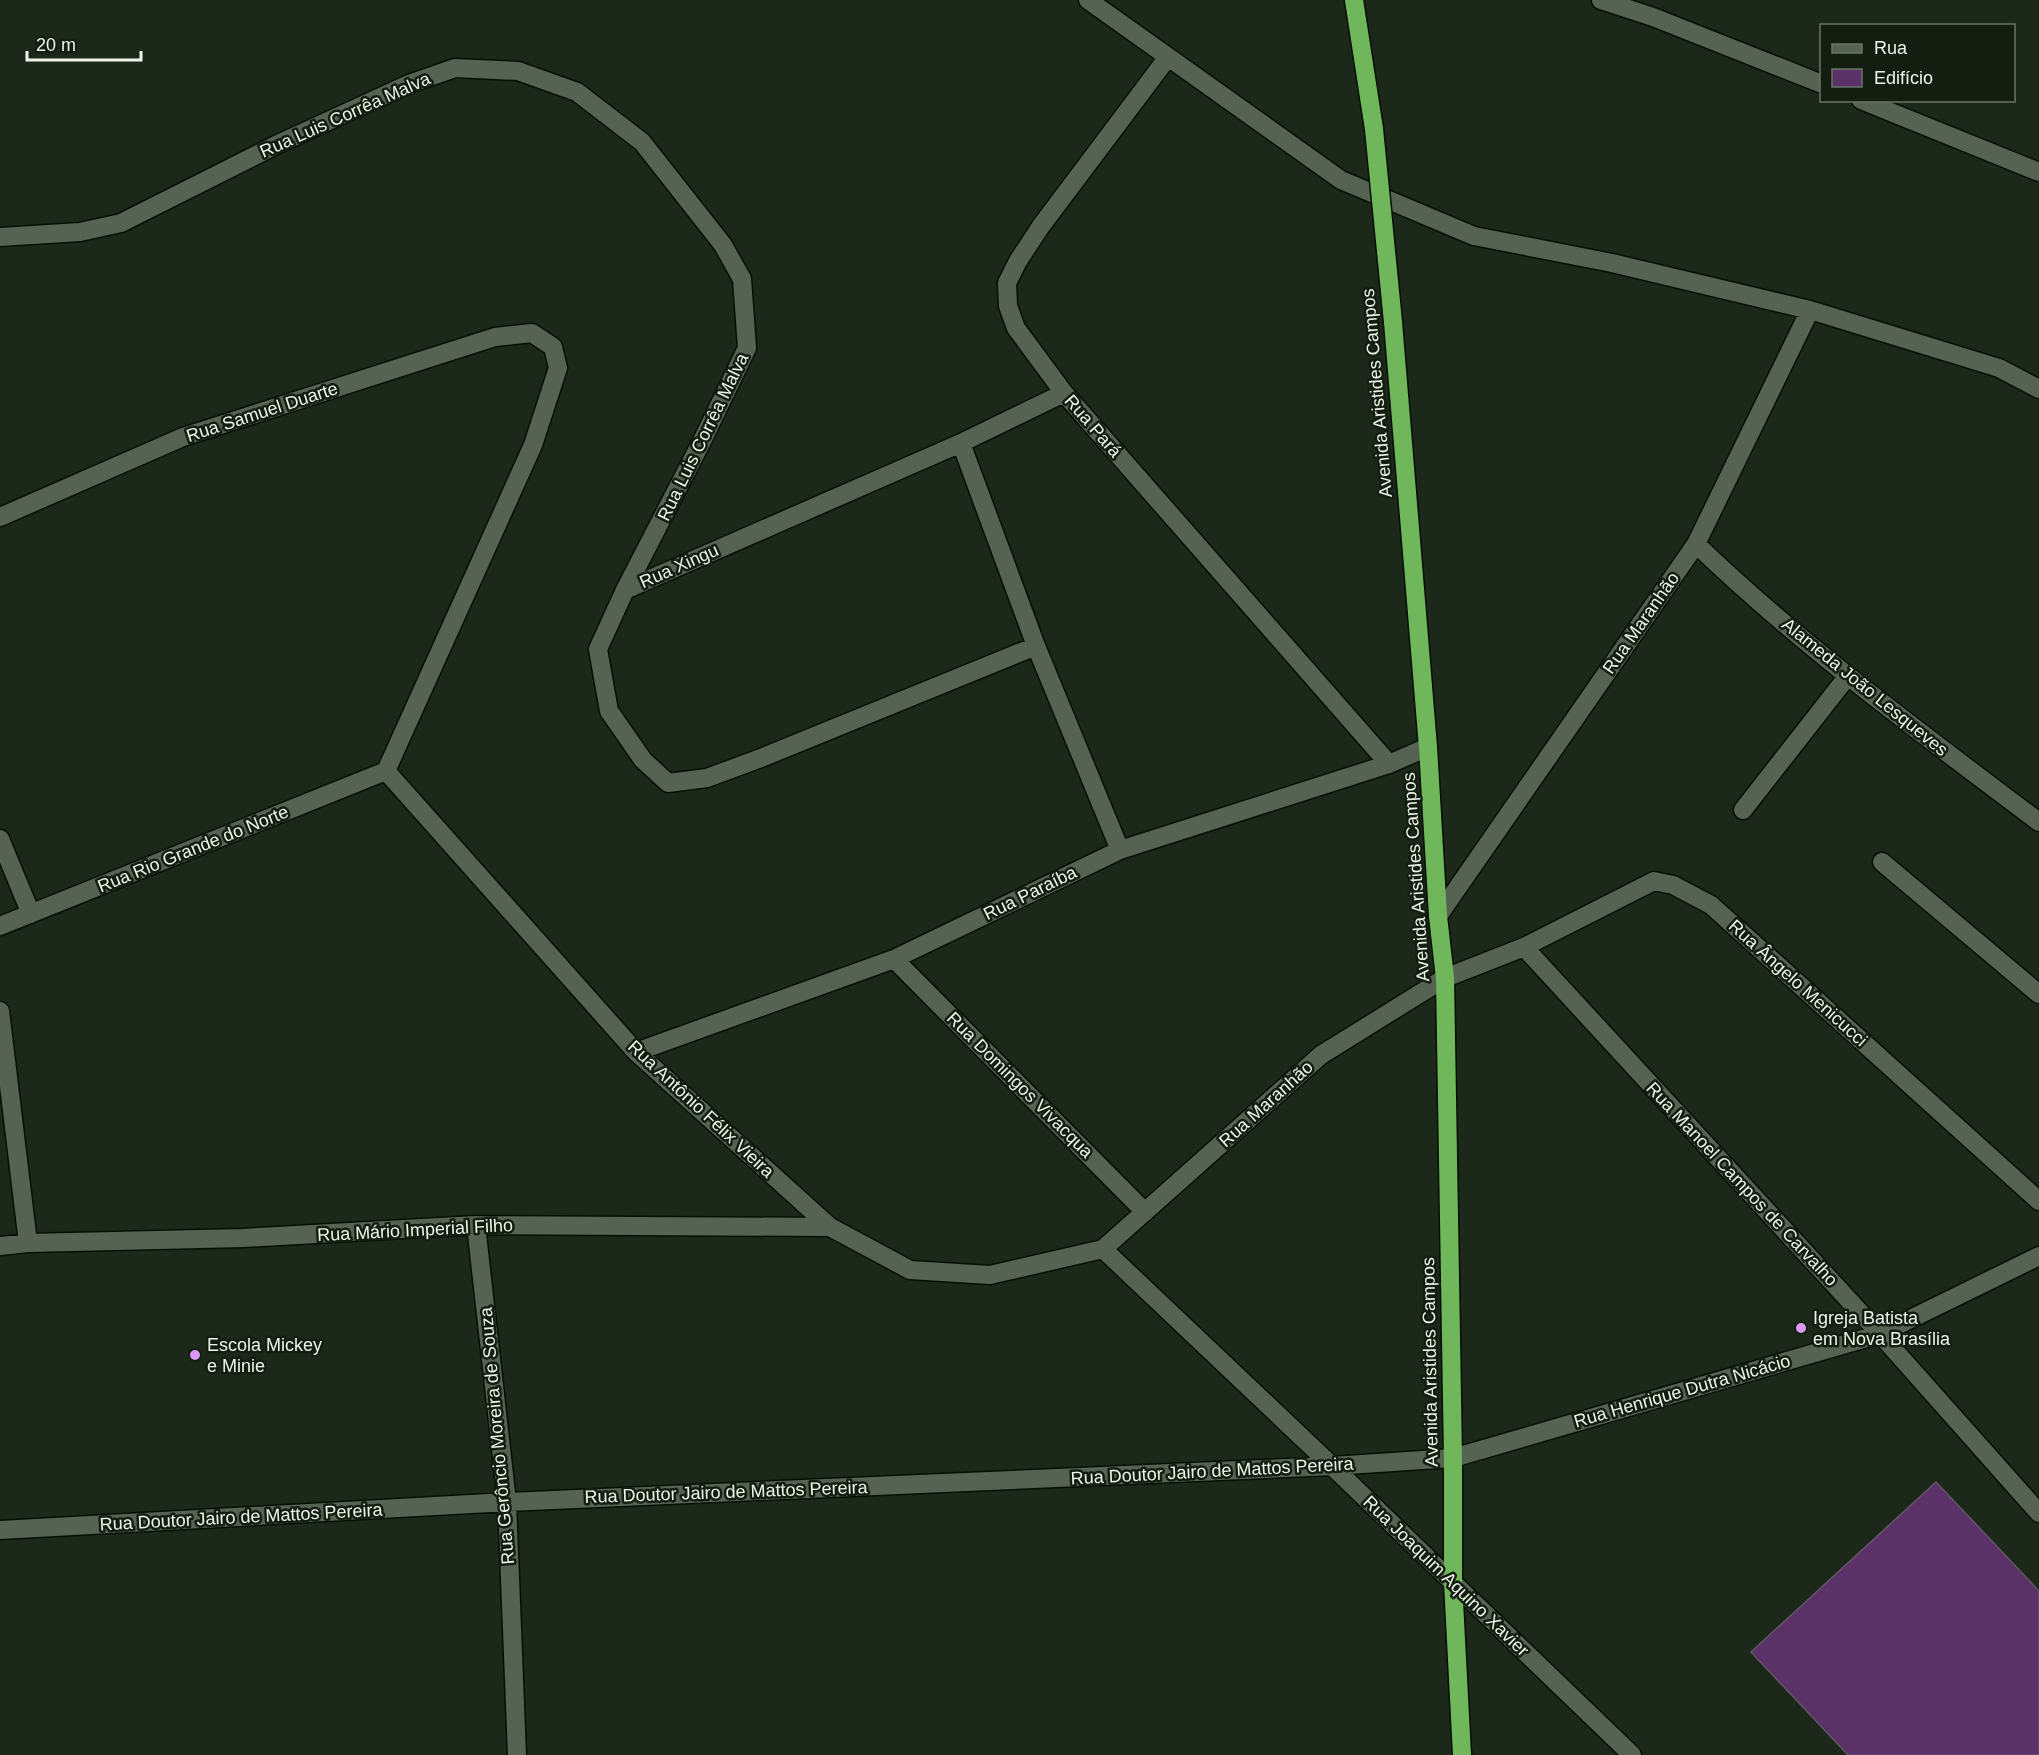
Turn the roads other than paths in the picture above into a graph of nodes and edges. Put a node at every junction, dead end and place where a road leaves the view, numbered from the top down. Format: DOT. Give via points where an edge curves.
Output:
graph roads {
  1 [pos="1088,0"];
  2 [pos="1354,0"];
  3 [pos="1601,0"];
  4 [pos="1168,57"];
  5 [pos="1820,84"];
  6 [pos="1867,102"];
  7 [pos="2039,172"];
  8 [pos="0,237"];
  9 [pos="1810,310"];
  10 [pos="2039,388"];
  11 [pos="1064,393"];
  12 [pos="961,443"];
  13 [pos="0,517"];
  14 [pos="1696,544"];
  15 [pos="625,590"];
  16 [pos="1036,646"];
  17 [pos="1847,677"];
  18 [pos="1428,747"];
  19 [pos="1389,764"];
  20 [pos="386,771"];
  21 [pos="1743,810"];
  22 [pos="2039,822"];
  23 [pos="0,839"];
  24 [pos="1120,850"];
  25 [pos="1882,862"];
  26 [pos="31,914"];
  27 [pos="1438,916"];
  28 [pos="0,926"];
  29 [pos="1524,947"];
  30 [pos="894,959"];
  31 [pos="1445,978"];
  32 [pos="2039,994"];
  33 [pos="0,1011"];
  34 [pos="636,1052"];
  35 [pos="2039,1201"];
  36 [pos="1145,1212"];
  37 [pos="476,1225"];
  38 [pos="830,1227"];
  39 [pos="28,1243"];
  40 [pos="0,1246"];
  41 [pos="1103,1249"];
  42 [pos="2039,1256"];
  43 [pos="1880,1334"];
  44 [pos="1453,1458"];
  45 [pos="1332,1466"];
  46 [pos="507,1502"];
  47 [pos="2039,1513"];
  48 [pos="0,1530"];
  49 [pos="1453,1582"];
  50 [pos="517,1755"];
  51 [pos="1462,1755"];
  52 [pos="1632,1755"];
  1 -- 4 [label="street"];
  2 -- 18 [label="highway, Avenida Aristides Campos, bridge" via="1374,129"];
  3 -- 5 [label="street"];
  4 -- 9 [label="street" via="1341,180 1474,236 1612,263"];
  4 -- 11 [label="street, Rua Pará" via="1041,226 1007,283 1008,306 1016,328"];
  6 -- 7 [label="street"];
  8 -- 15 [label="street, Rua Luis Corrêa Malva" via="80,232 121,223 317,126 409,84 455,68 518,71 577,92 642,142 723,245 742,279 747,348"];
  9 -- 10 [label="street" via="1999,368"];
  9 -- 14 [label="street, Rua Maranhão"];
  11 -- 12 [label="street, Rua Xingu"];
  11 -- 19 [label="street, Rua Pará"];
  12 -- 15 [label="street, Rua Xingu"];
  12 -- 16 [label="street"];
  13 -- 20 [label="street, Rua Samuel Duarte" via="183,437 495,337 532,333 553,347 558,368 534,445"];
  14 -- 17 [label="street, Alameda João Lesqueves"];
  14 -- 27 [label="street, Rua Maranhão"];
  15 -- 16 [label="street, Rua Xingu" via="598,649 609,711 643,760 668,783 708,778"];
  16 -- 24 [label="street"];
  17 -- 21 [label="street"];
  17 -- 22 [label="street, Alameda João Lesqueves"];
  18 -- 19 [label="street, Rua Paraíba"];
  18 -- 27 [label="highway, Avenida Aristides Campos"];
  19 -- 24 [label="street, Rua Paraíba"];
  20 -- 26 [label="street, Rua Rio Grande do Norte"];
  20 -- 34 [label="street, Rua Antônio Félix Vieira"];
  23 -- 26 [label="street"];
  24 -- 30 [label="street, Rua Paraíba"];
  25 -- 32 [label="street"];
  26 -- 28 [label="street, Rua Rio Grande do Norte"];
  27 -- 31 [label="highway, Avenida Aristides Campos"];
  29 -- 31 [label="street"];
  29 -- 35 [label="street, Rua Ângelo Menicucci" via="1654,881 1673,885 1711,905"];
  29 -- 43 [label="street, Rua Manoel Campos de Carvalho"];
  30 -- 34 [label="street, Rua Paraíba"];
  30 -- 36 [label="street, Rua Domingos Vivacqua"];
  31 -- 36 [label="street, Rua Maranhão" via="1321,1055"];
  31 -- 44 [label="highway, Avenida Aristides Campos"];
  33 -- 39 [label="street"];
  34 -- 38 [label="street, Rua Antônio Félix Vieira"];
  36 -- 41 [label="street, Rua Maranhão"];
  37 -- 38 [label="street, Rua Mário Imperial Filho"];
  37 -- 39 [label="street, Rua Mário Imperial Filho" via="243,1238"];
  37 -- 46 [label="street, Rua Gerôncio Moreira de Souza"];
  38 -- 41 [label="street, Rua Antônio Félix Vieira" via="910,1270 990,1275"];
  39 -- 40 [label="street, Rua Mário Imperial Filho"];
  41 -- 45 [label="street, Rua Joaquim Aquino Xavier"];
  42 -- 43 [label="street, Rua Henrique Dutra Nicácio"];
  43 -- 44 [label="street, Rua Henrique Dutra Nicácio"];
  43 -- 47 [label="street, Rua Manoel Campos de Carvalho"];
  44 -- 45 [label="street, Rua Doutor Jairo de Mattos Pereira"];
  44 -- 49 [label="highway, Avenida Aristides Campos"];
  45 -- 46 [label="street, Rua Doutor Jairo de Mattos Pereira"];
  45 -- 49 [label="street, Rua Joaquim Aquino Xavier"];
  46 -- 48 [label="street, Rua Doutor Jairo de Mattos Pereira"];
  46 -- 50 [label="street, Rua Gerôncio Moreira de Souza"];
  49 -- 51 [label="highway, Avenida Aristides Campos"];
  49 -- 52 [label="street, Rua Joaquim Aquino Xavier"];
}
